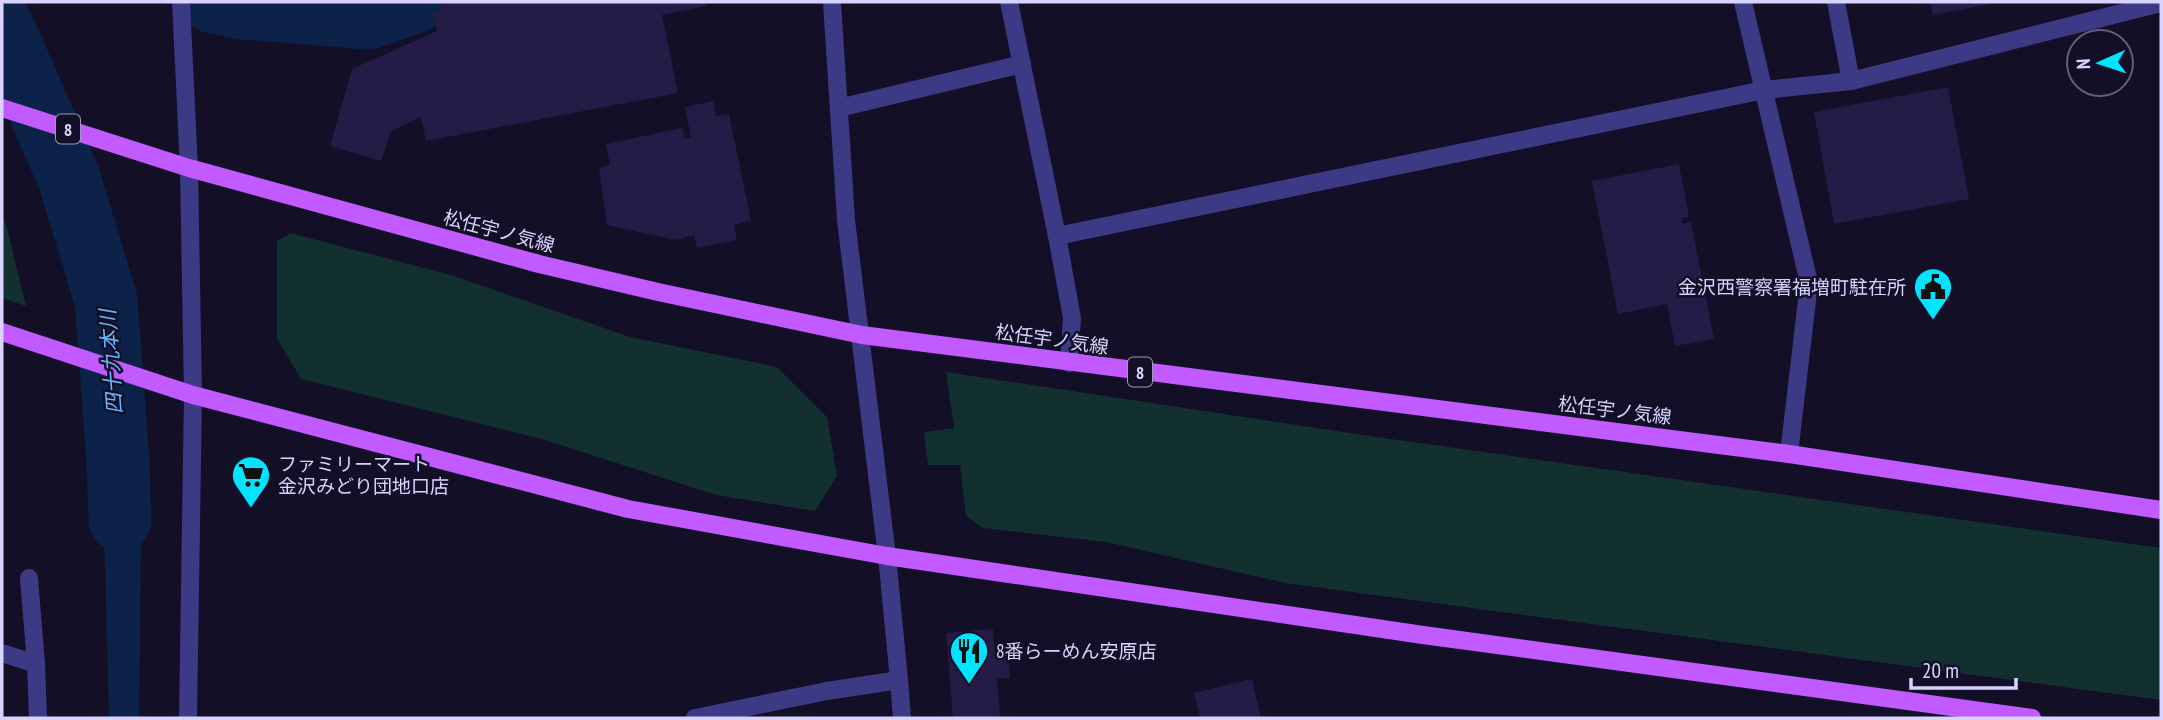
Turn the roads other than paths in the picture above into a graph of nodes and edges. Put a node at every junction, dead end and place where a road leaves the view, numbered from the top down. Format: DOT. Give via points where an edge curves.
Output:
graph roads {
  1 [pos="181,2"];
  2 [pos="832,2"];
  3 [pos="1009,2"];
  4 [pos="1743,2"];
  5 [pos="1836,2"];
  6 [pos="2161,3"];
  7 [pos="1022,64"];
  8 [pos="1851,81"];
  9 [pos="1764,90"];
  10 [pos="2,108"];
  11 [pos="839,108"];
  12 [pos="189,168"];
  13 [pos="1057,236"];
  14 [pos="2,332"];
  15 [pos="862,335"];
  16 [pos="1069,363"];
  17 [pos="193,395"];
  18 [pos="1789,454"];
  19 [pos="2161,510"];
  20 [pos="887,556"];
  21 [pos="29,578"];
  22 [pos="2,653"];
  23 [pos="36,664"];
  24 [pos="899,680"];
  25 [pos="38,718"];
  26 [pos="188,718"];
  27 [pos="695,718"];
  28 [pos="902,718"];
  29 [pos="2032,718"];
  1 -- 12 [label="street"];
  2 -- 11 [label="street"];
  3 -- 7 [label="street"];
  4 -- 9 [label="street"];
  5 -- 8 [label="street"];
  6 -- 8 [label="street"];
  7 -- 11 [label="street"];
  7 -- 13 [label="street"];
  8 -- 9 [label="street"];
  9 -- 13 [label="street"];
  9 -- 18 [label="street" via="1809,283"];
  10 -- 12 [label="main road, 松任宇ノ気線 / 8"];
  11 -- 15 [label="street" via="846,220"];
  12 -- 15 [label="main road, 松任宇ノ気線 / 8" via="538,264"];
  12 -- 17 [label="street"];
  13 -- 16 [label="street" via="1072,318"];
  14 -- 17 [label="main road"];
  15 -- 16 [label="main road, 松任宇ノ気線 / 8"];
  15 -- 20 [label="street"];
  16 -- 18 [label="main road, 松任宇ノ気線 / 8"];
  17 -- 20 [label="main road" via="628,509"];
  17 -- 26 [label="street"];
  18 -- 19 [label="main road, 松任宇ノ気線 / 8"];
  20 -- 24 [label="street"];
  20 -- 29 [label="main road"];
  21 -- 23 [label="street"];
  22 -- 23 [label="street"];
  23 -- 25 [label="street"];
  24 -- 27 [label="street"];
  24 -- 28 [label="street"];
}
